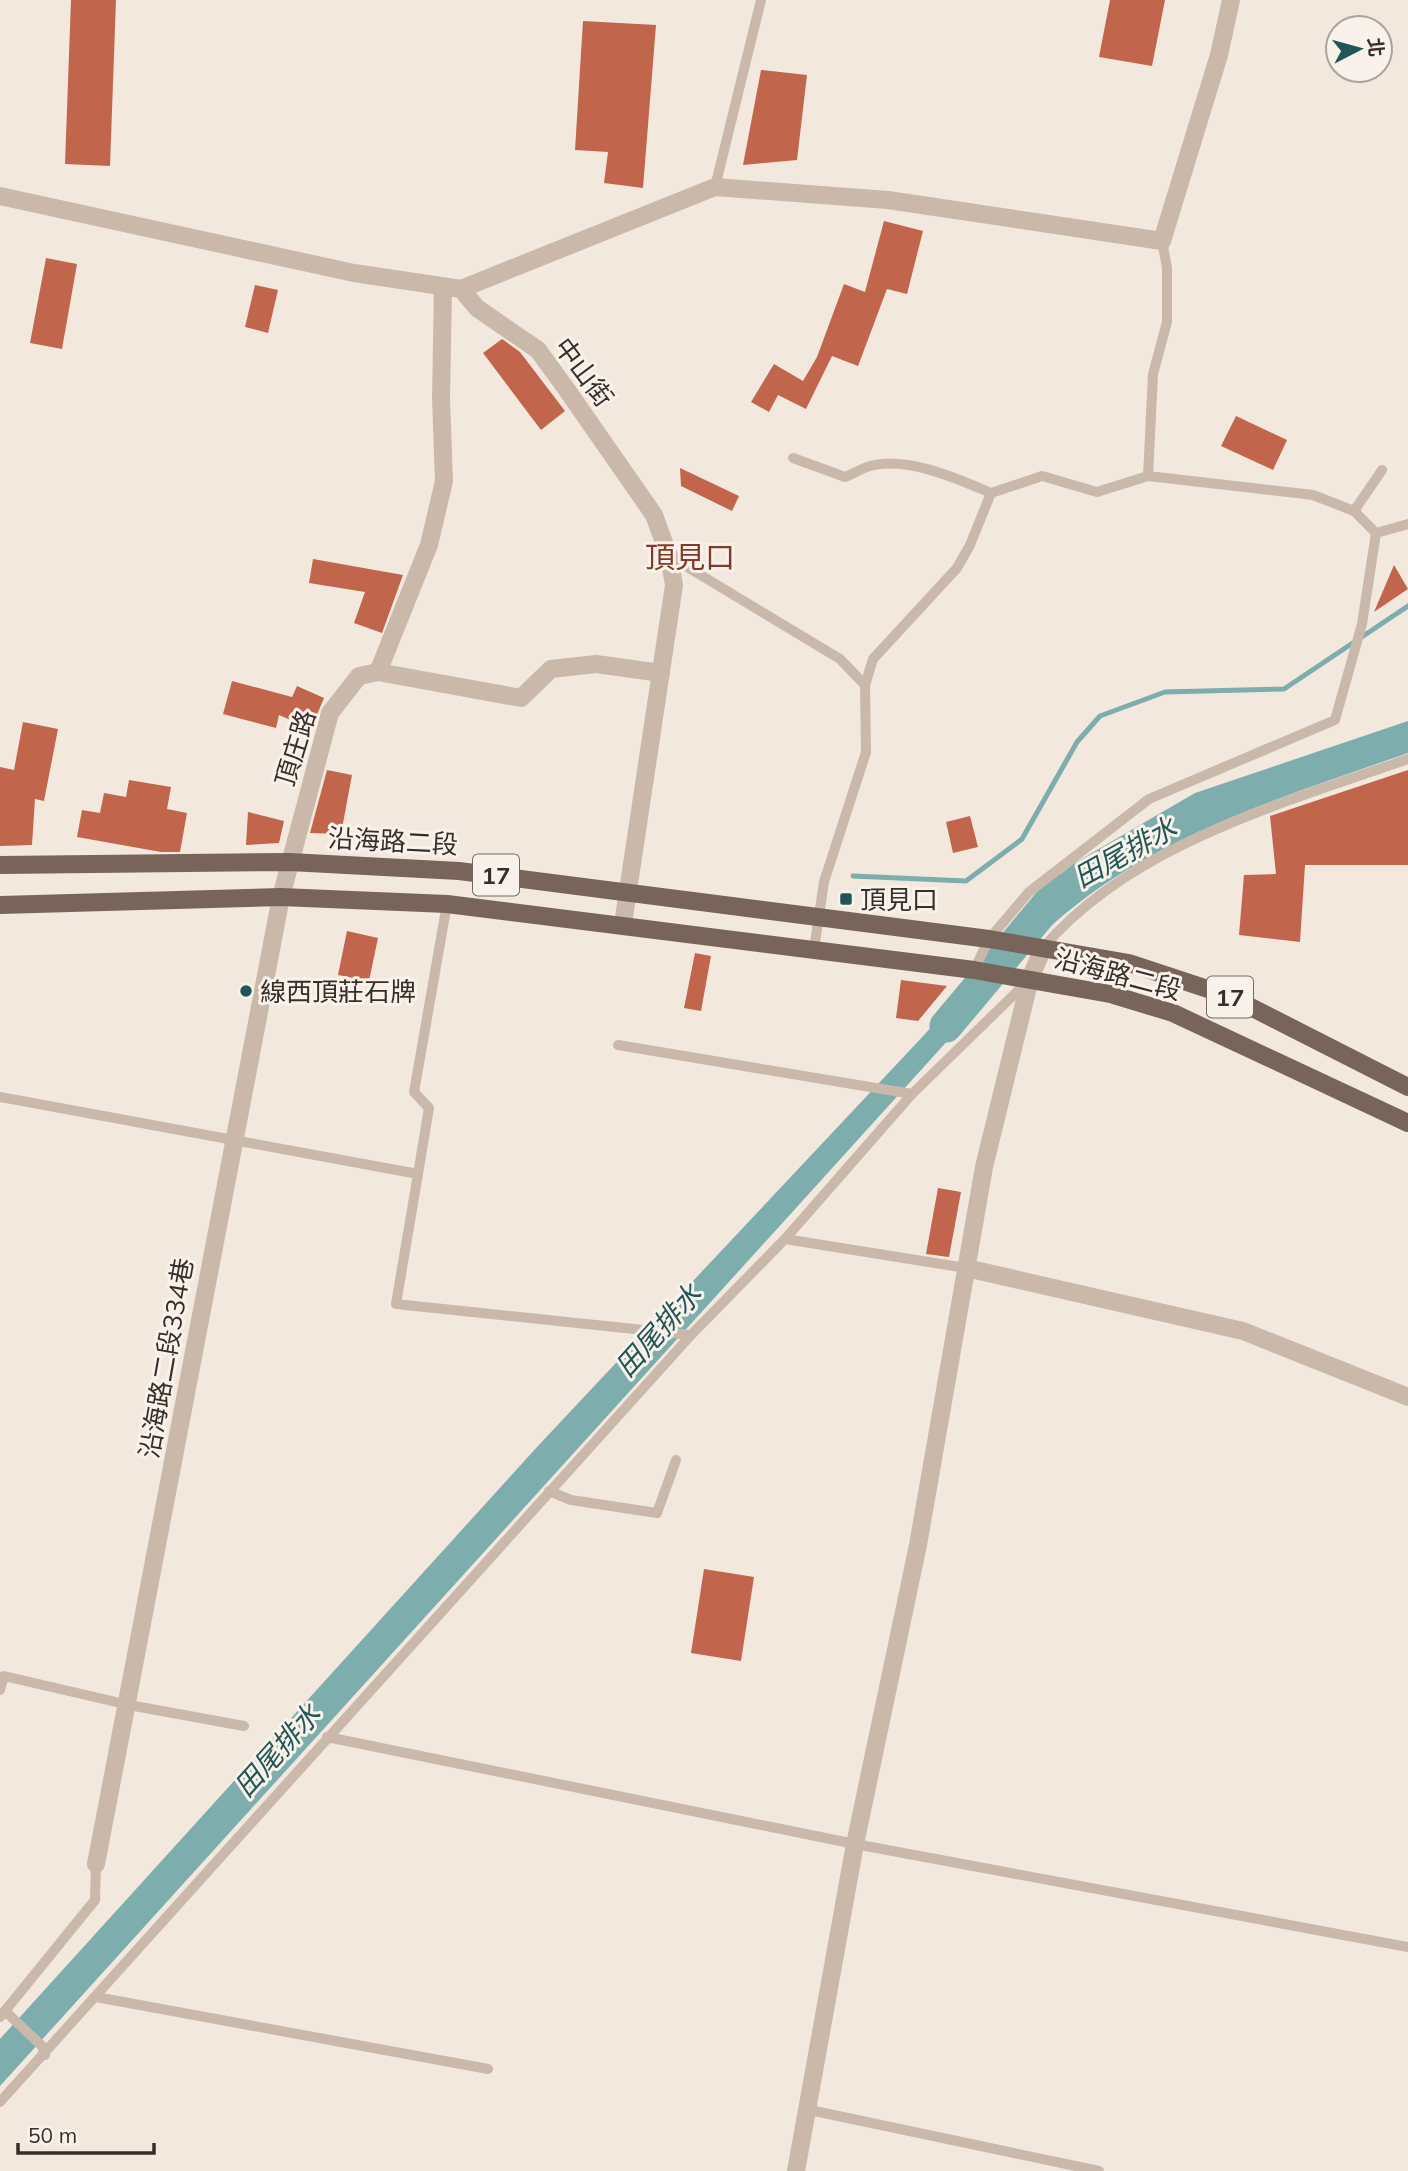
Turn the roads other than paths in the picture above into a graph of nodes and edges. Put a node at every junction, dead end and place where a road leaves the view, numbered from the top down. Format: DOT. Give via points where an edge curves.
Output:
graph roads {
  1 [pos="761,0"];
  2 [pos="1231,0"];
  3 [pos="715,187"];
  4 [pos="0,196"];
  5 [pos="1162,241"];
  6 [pos="452,288"];
  7 [pos="793,458"];
  8 [pos="1382,470"];
  9 [pos="1148,476"];
  10 [pos="991,493"];
  11 [pos="1354,511"];
  12 [pos="1408,524"];
  13 [pos="1376,533"];
  14 [pos="669,556"];
  15 [pos="378,672"];
  16 [pos="661,673"];
  17 [pos="866,685"];
  18 [pos="1408,759"];
  19 [pos="290,862"];
  20 [pos="0,865"];
  21 [pos="627,890"];
  22 [pos="281,897"];
  23 [pos="447,904"];
  24 [pos="0,905"];
  25 [pos="818,917"];
  26 [pos="623,924"];
  27 [pos="989,939"];
  28 [pos="1043,948"];
  29 [pos="814,949"];
  30 [pos="974,970"];
  31 [pos="1030,979"];
  32 [pos="618,1045"];
  33 [pos="1406,1086"];
  34 [pos="912,1094"];
  35 [pos="0,1097"];
  36 [pos="1408,1123"];
  37 [pos="233,1141"];
  38 [pos="418,1174"];
  39 [pos="785,1239"];
  40 [pos="967,1268"];
  41 [pos="691,1335"];
  42 [pos="1408,1397"];
  43 [pos="676,1460"];
  44 [pos="548,1491"];
  45 [pos="0,1690"];
  46 [pos="129,1705"];
  47 [pos="244,1726"];
  48 [pos="327,1737"];
  49 [pos="855,1844"];
  50 [pos="96,1864"];
  51 [pos="1408,1947"];
  52 [pos="96,1997"];
  53 [pos="4,2013"];
  54 [pos="43,2051"];
  55 [pos="488,2069"];
  56 [pos="0,2102"];
  57 [pos="805,2109"];
  58 [pos="796,2171"];
  59 [pos="1099,2171"];
  1 -- 3 [label="lane"];
  2 -- 5 [label="street" via="1219,55"];
  3 -- 5 [label="street" via="888,200"];
  3 -- 6 [label="street"];
  4 -- 6 [label="street" via="276,258"];
  5 -- 9 [label="lane" via="1167,322 1153,374"];
  6 -- 14 [label="street, 中山街" via="538,350 654,515"];
  6 -- 15 [label="street" via="441,398 443,481 429,545"];
  7 -- 10 [label="lane" via="845,477 872,466 942,472"];
  8 -- 11 [label="lane"];
  9 -- 10 [label="lane" via="1097,492 1042,476"];
  9 -- 11 [label="lane" via="1313,495"];
  10 -- 17 [label="lane" via="957,568 873,659"];
  11 -- 13 [label="lane"];
  12 -- 13 [label="lane"];
  13 -- 27 [label="lane" via="1362,624 1335,720 1149,799 1029,892"];
  14 -- 16 [label="street, 中山街" via="674,585"];
  14 -- 17 [label="lane" via="840,659"];
  15 -- 16 [label="street" via="521,698 551,669 596,664"];
  15 -- 19 [label="street, 頂庄路" via="359,677 330,713"];
  16 -- 21 [label="street, 中山街"];
  17 -- 25 [label="lane" via="866,752 824,882"];
  18 -- 28 [label="lane" via="1202,833 1067,920"];
  19 -- 20 [label="main road, 沿海路二段 / 17"];
  19 -- 21 [label="main road, 沿海路二段 / 17" via="459,871"];
  19 -- 22 [label="street, 沿海路二段334巷"];
  21 -- 25 [label="main road, 沿海路二段 / 17"];
  21 -- 26 [label="street, 中山街"];
  22 -- 23 [label="main road, 17"];
  22 -- 24 [label="main road, 17"];
  22 -- 37 [label="street, 沿海路二段334巷"];
  23 -- 26 [label="main road, 17"];
  23 -- 38 [label="lane" via="414,1092 429,1108"];
  25 -- 27 [label="main road, 沿海路二段 / 17"];
  25 -- 29 [label="lane"];
  26 -- 29 [label="main road, 17"];
  27 -- 28 [label="main road, 17"];
  27 -- 30 [label="lane"];
  28 -- 31 [label="street"];
  28 -- 33 [label="main road, 沿海路二段 / 17" via="1129,963 1229,996"];
  29 -- 30 [label="main road, 17"];
  30 -- 31 [label="main road, 17"];
  31 -- 34 [label="lane"];
  31 -- 36 [label="main road, 沿海路二段 / 17" via="1110,993 1173,1013"];
  31 -- 40 [label="street" via="984,1167"];
  32 -- 34 [label="lane"];
  34 -- 39 [label="lane"];
  35 -- 37 [label="lane"];
  37 -- 38 [label="lane"];
  37 -- 46 [label="street, 沿海路二段334巷"];
  38 -- 41 [label="lane" via="396,1304"];
  39 -- 40 [label="lane"];
  39 -- 41 [label="lane"];
  40 -- 42 [label="street" via="1243,1331"];
  40 -- 49 [label="street" via="918,1545"];
  41 -- 44 [label="lane"];
  43 -- 44 [label="lane" via="657,1513 571,1500"];
  44 -- 48 [label="lane"];
  45 -- 46 [label="lane" via="4,1676"];
  46 -- 47 [label="lane"];
  46 -- 50 [label="street, 沿海路二段334巷"];
  48 -- 49 [label="lane"];
  48 -- 52 [label="lane"];
  49 -- 51 [label="lane"];
  49 -- 57 [label="street"];
  50 -- 53 [label="lane" via="95,1900"];
  52 -- 54 [label="lane"];
  52 -- 55 [label="lane"];
  53 -- 54 [label="lane"];
  54 -- 56 [label="lane"];
  57 -- 58 [label="street"];
  57 -- 59 [label="lane"];
}
